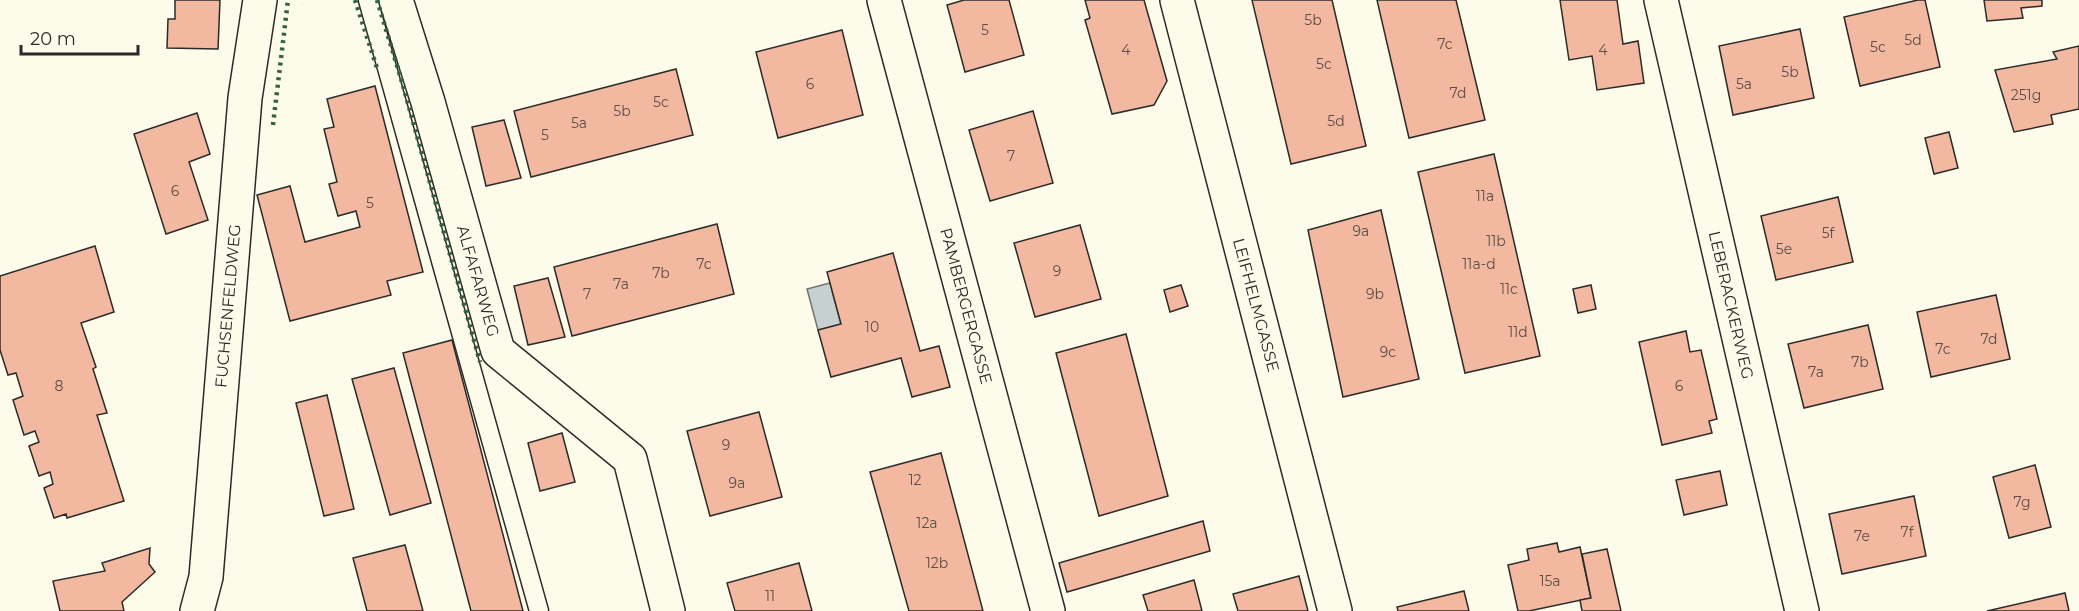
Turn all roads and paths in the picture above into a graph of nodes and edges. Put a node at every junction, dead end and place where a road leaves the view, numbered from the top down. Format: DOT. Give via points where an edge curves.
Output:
graph roads {
  1 [pos="260,0"];
  2 [pos="368,0"];
  3 [pos="396,0"];
  4 [pos="884,0"];
  5 [pos="1177,0"];
  6 [pos="1661,0"];
  7 [pos="197,611"];
  8 [pos="539,611"];
  9 [pos="668,611"];
  10 [pos="1048,611"];
  11 [pos="1335,611"];
  12 [pos="1802,611"];
  1 -- 7 [label="street, FUCHSENFELDWEG" via="245,98 206,577"];
  2 -- 8 [label="lane, ALFAFARWEG"];
  3 -- 9 [label="street, ALFAFARWEG" via="498,351 630,459"];
  4 -- 10 [label="street, PAMBERGERGASSE"];
  5 -- 11 [label="street, LEIFHELMGASSE"];
  6 -- 12 [label="street, LEBERACKERWEG"];
}
